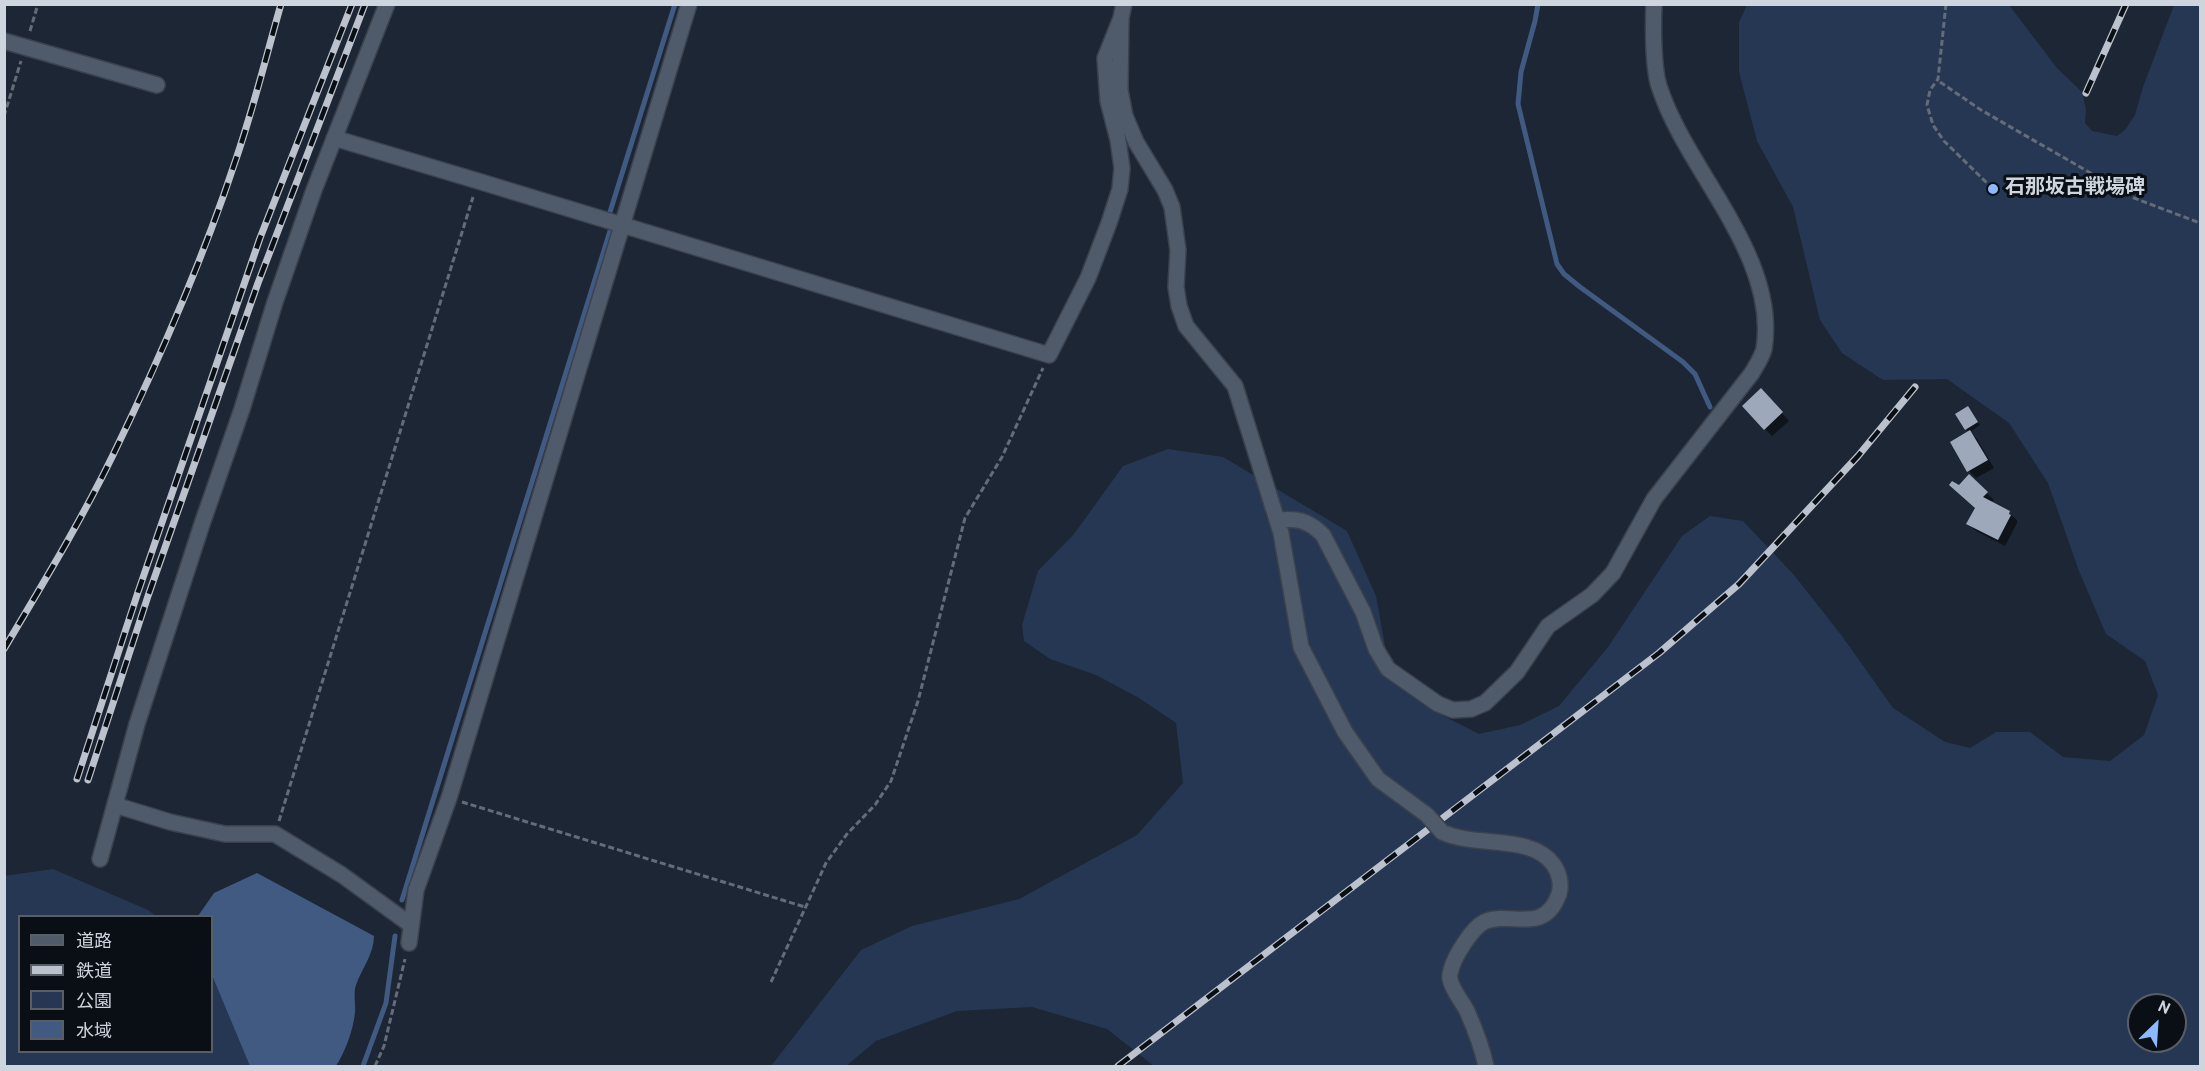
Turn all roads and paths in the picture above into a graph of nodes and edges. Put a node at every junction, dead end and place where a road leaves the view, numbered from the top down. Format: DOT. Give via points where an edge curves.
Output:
graph roads {
  1 [pos="387,4"];
  2 [pos="689,4"];
  3 [pos="1654,4"];
  4 [pos="1946,4"];
  5 [pos="1122,11"];
  6 [pos="4,41"];
  7 [pos="1941,82"];
  8 [pos="157,85"];
  9 [pos="334,138"];
  10 [pos="478,181"];
  11 [pos="1988,184"];
  12 [pos="2200,223"];
  13 [pos="622,224"];
  14 [pos="1049,356"];
  15 [pos="1277,520"];
  16 [pos="449,798"];
  17 [pos="115,805"];
  18 [pos="275,834"];
  19 [pos="100,860"];
  20 [pos="805,907"];
  21 [pos="411,925"];
  22 [pos="409,943"];
  23 [pos="771,982"];
  24 [pos="375,1066"];
  25 [pos="1486,1066"];
  1 -- 9 [label="street"];
  2 -- 13 [label="street"];
  3 -- 15 [label="street" via="1658,85 1682,140 1745,249 1761,289 1766,315 1764,351 1752,373 1654,499 1613,573 1592,595 1548,626 1517,672 1485,703 1453,710 1388,669 1323,534 1301,520"];
  4 -- 11 [label="path" via="1938,79 1930,90 1927,105 1933,125 1944,141"];
  5 -- 14 [label="street" via="1105,58 1108,101 1122,168 1120,189 1088,278"];
  5 -- 15 [label="street" via="1120,90 1125,116 1172,207 1179,306 1186,326 1235,386"];
  6 -- 8 [label="street"];
  7 -- 12 [label="path" via="1990,115 2134,198"];
  9 -- 10 [label="street"];
  9 -- 17 [label="street" via="136,724"];
  10 -- 13 [label="street"];
  10 -- 18 [label="path"];
  13 -- 14 [label="street"];
  13 -- 16 [label="street"];
  14 -- 20 [label="path" via="997,466 965,518 918,701 891,781 826,863"];
  15 -- 25 [label="street, bridge" via="1301,647 1345,732 1378,780 1427,815 1442,832 1469,840 1531,848 1546,856 1559,875 1559,893 1543,916 1485,922 1474,930 1451,967 1450,978 1467,1010"];
  16 -- 20 [label="path"];
  16 -- 21 [label="street" via="416,890"];
  17 -- 18 [label="street" via="225,834"];
  17 -- 19 [label="street"];
  18 -- 21 [label="street" via="342,875"];
  20 -- 23 [label="path"];
  21 -- 22 [label="street"];
  22 -- 24 [label="path" via="384,1046"];
}
